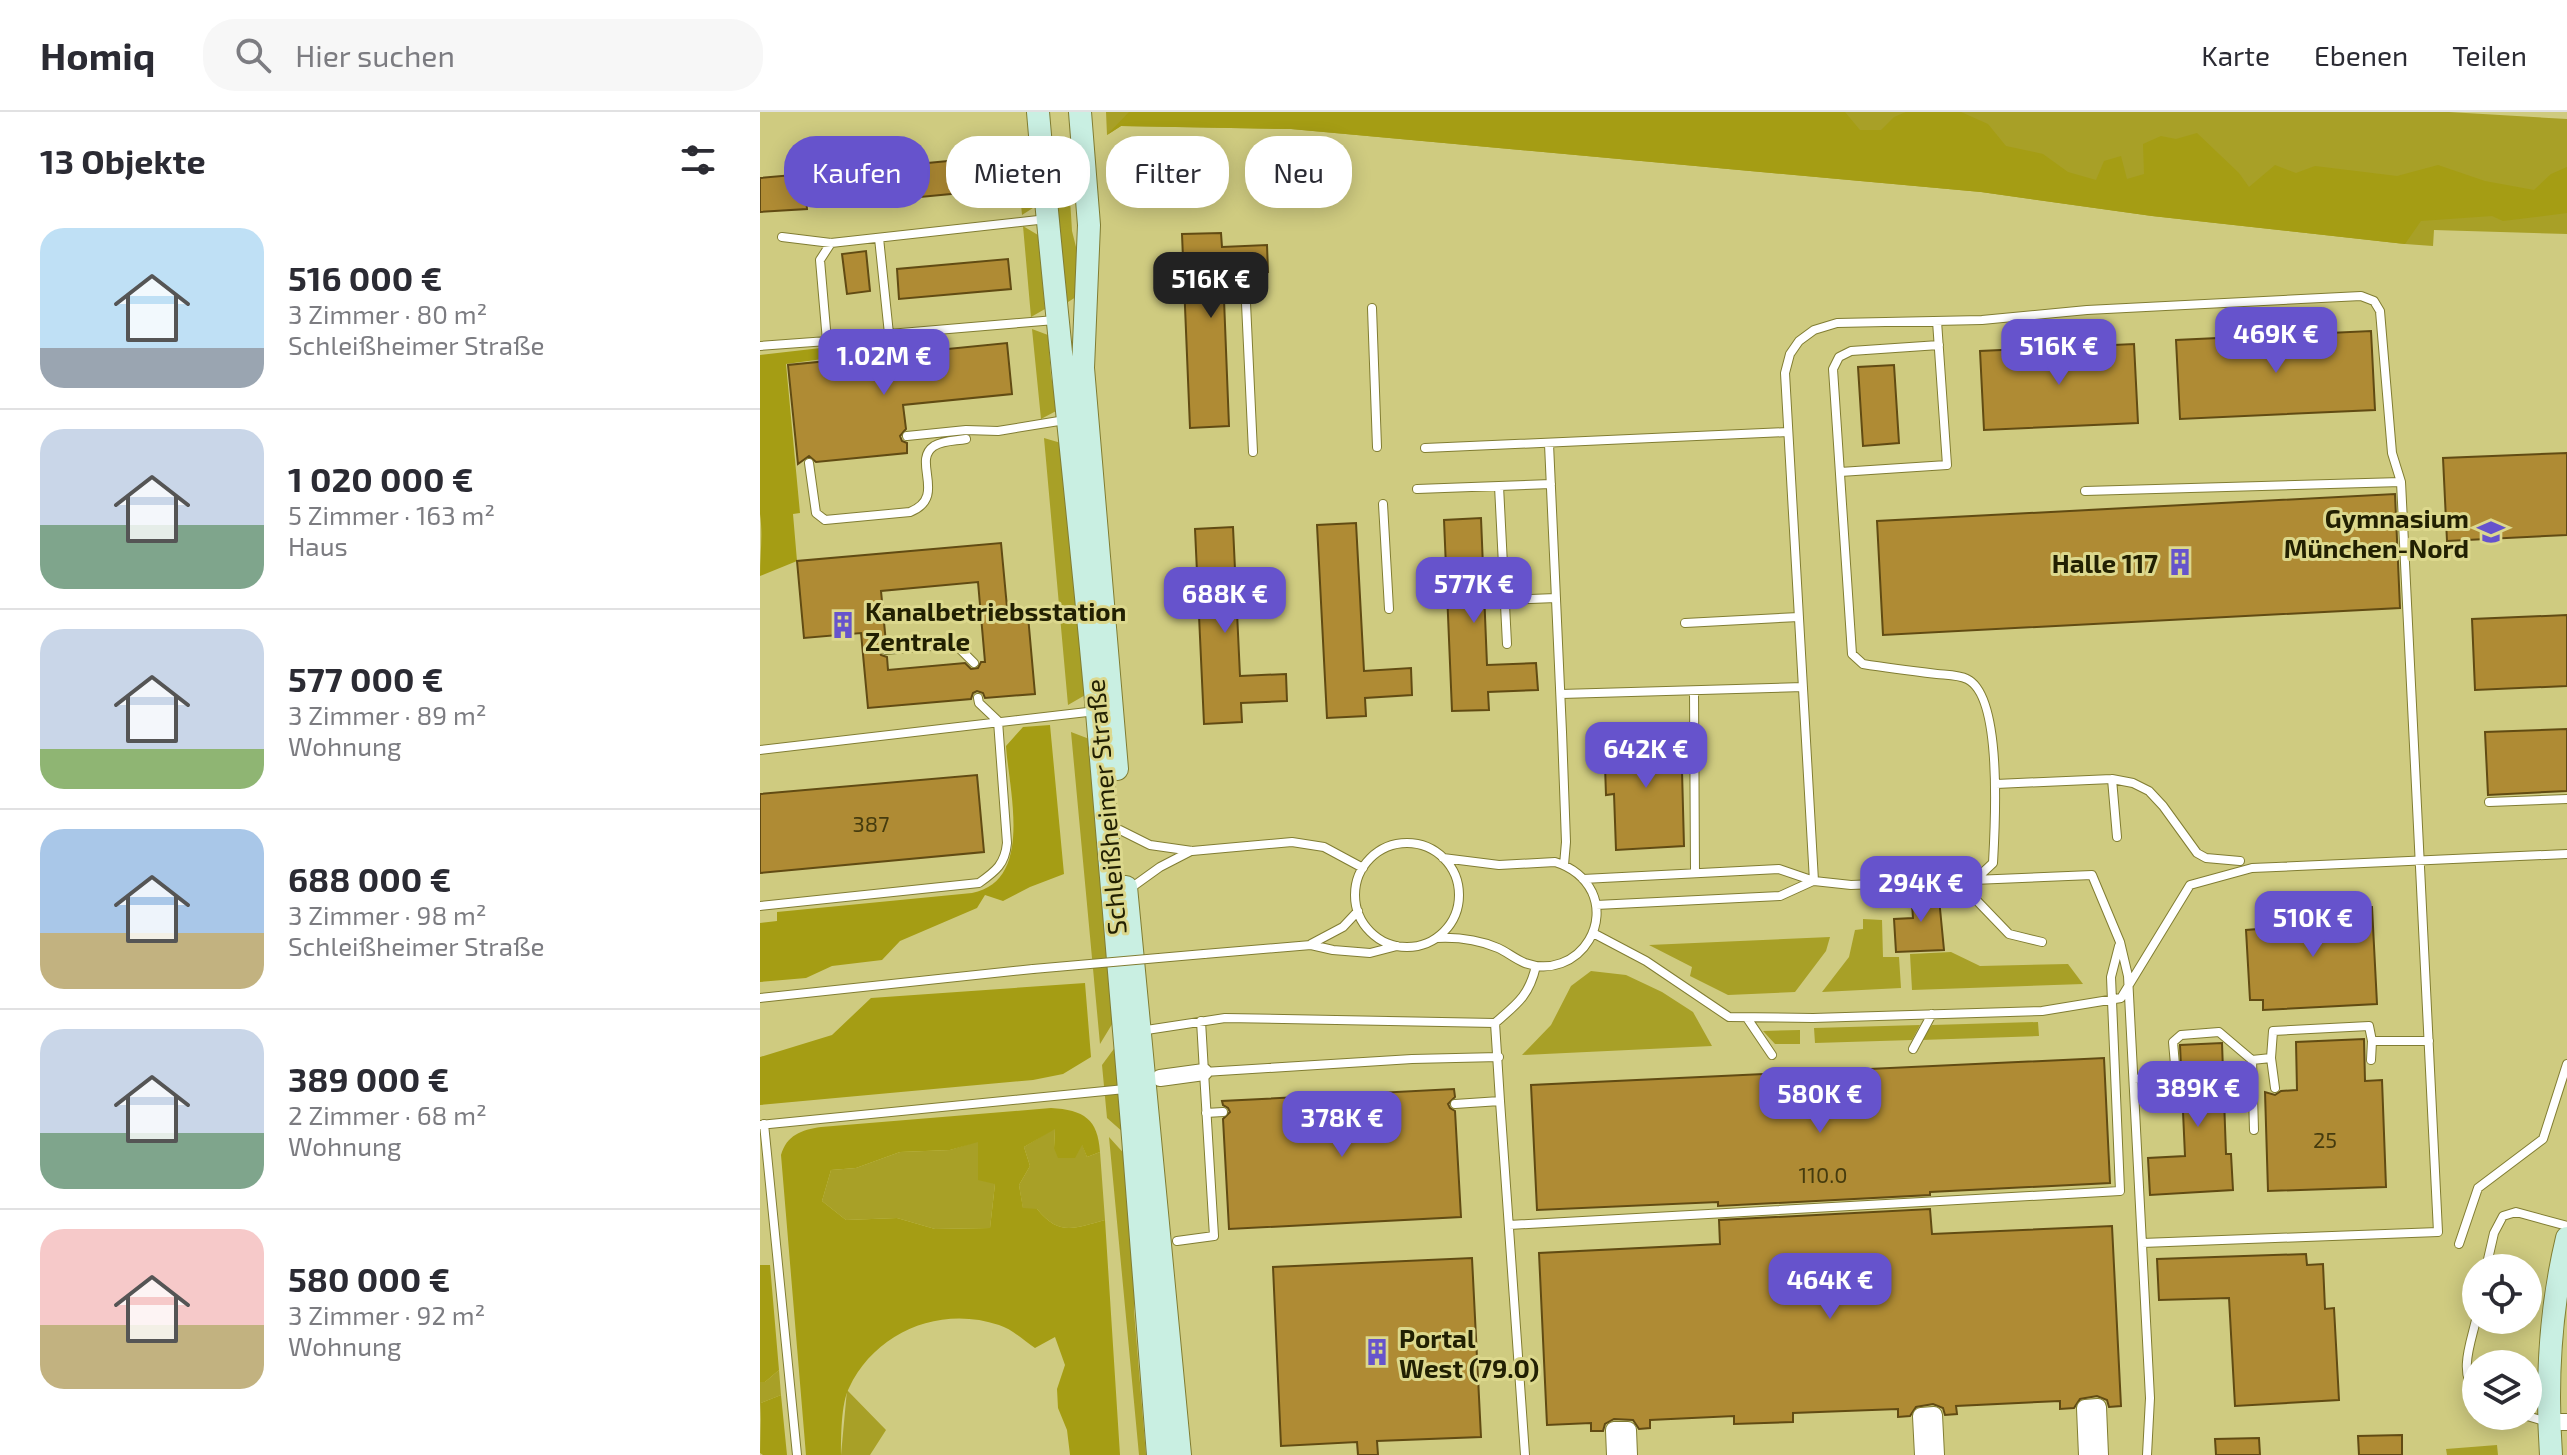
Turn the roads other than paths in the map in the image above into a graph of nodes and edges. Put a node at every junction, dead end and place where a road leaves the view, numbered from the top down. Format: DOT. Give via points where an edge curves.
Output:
graph roads {
  1 [pos="1038,112"];
  2 [pos="1080,112"];
  3 [pos="1047,219"];
  4 [pos="782,237"];
  5 [pos="879,238"];
  6 [pos="831,243"];
  7 [pos="1245,282"];
  8 [pos="1372,308"];
  9 [pos="1056,320"];
  10 [pos="1937,321"];
  11 [pos="1939,345"];
  12 [pos="760,346"];
  13 [pos="1078,419"];
  14 [pos="1788,432"];
  15 [pos="966,435"];
  16 [pos="907,436"];
  17 [pos="1549,444"];
  18 [pos="1377,447"];
  19 [pos="1425,448"];
  20 [pos="1253,452"];
  21 [pos="809,463"];
  22 [pos="1840,472"];
  23 [pos="2401,482"];
  24 [pos="1551,484"];
  25 [pos="1499,486"];
  26 [pos="1417,489"];
  27 [pos="2085,491"];
  28 [pos="1383,504"];
  29 [pos="1556,598"];
  30 [pos="1504,600"];
  31 [pos="1389,609"];
  32 [pos="1799,617"];
  33 [pos="1685,623"];
  34 [pos="1507,644"];
  35 [pos="886,650"];
  36 [pos="974,663"];
  37 [pos="1803,687"];
  38 [pos="1694,691"];
  39 [pos="1561,694"];
  40 [pos="978,698"];
  41 [pos="1105,710"];
  42 [pos="998,721"];
  43 [pos="760,750"];
  44 [pos="2112,779"];
  45 [pos="1996,784"];
  46 [pos="2567,799"];
  47 [pos="2489,802"];
  48 [pos="1120,830"];
  49 [pos="2117,837"];
  50 [pos="1192,851"];
  51 [pos="2567,854"];
  52 [pos="1443,858"];
  53 [pos="2240,861"];
  54 [pos="2421,861"];
  55 [pos="1564,865"];
  56 [pos="1363,868"];
  57 [pos="1695,872"];
  58 [pos="1977,878"];
  59 [pos="1583,879"];
  60 [pos="1814,881"];
  61 [pos="1958,881"];
  62 [pos="1127,891"];
  63 [pos="1596,905"];
  64 [pos="760,906"];
  65 [pos="1358,911"];
  66 [pos="1593,933"];
  67 [pos="1437,938"];
  68 [pos="2042,942"];
  69 [pos="2120,942"];
  70 [pos="1311,945"];
  71 [pos="1397,946"];
  72 [pos="1536,966"];
  73 [pos="760,998"];
  74 [pos="1932,1014"];
  75 [pos="1747,1018"];
  76 [pos="1201,1021"];
  77 [pos="1495,1023"];
  78 [pos="1140,1031"];
  79 [pos="2372,1041"];
  80 [pos="2429,1041"];
  81 [pos="1913,1049"];
  82 [pos="1772,1055"];
  83 [pos="1499,1057"];
  84 [pos="2271,1058"];
  85 [pos="2252,1060"];
  86 [pos="2371,1060"];
  87 [pos="2567,1064"];
  88 [pos="1204,1072"];
  89 [pos="1160,1078"];
  90 [pos="2134,1079"];
  91 [pos="1129,1088"];
  92 [pos="2275,1088"];
  93 [pos="1500,1101"];
  94 [pos="1455,1104"];
  95 [pos="1223,1112"];
  96 [pos="1206,1113"];
  97 [pos="762,1125"];
  98 [pos="2254,1130"];
  99 [pos="1509,1225"];
  100 [pos="2567,1226"];
  101 [pos="2567,1238"];
  102 [pos="1177,1241"];
  103 [pos="2142,1243"];
  104 [pos="2459,1244"];
  105 [pos="2489,1254"];
  106 [pos="2558,1422"];
  107 [pos="797,1455"];
  108 [pos="1158,1455"];
  109 [pos="1180,1455"];
  110 [pos="1525,1455"];
  111 [pos="1615,1455"];
  112 [pos="1629,1455"];
  113 [pos="1923,1455"];
  114 [pos="1936,1455"];
  115 [pos="2087,1455"];
  116 [pos="2100,1455"];
  117 [pos="2147,1455"];
  118 [pos="2551,1455"];
  1 -- 3 [label="main road, Schleißheimer Straße"];
  2 -- 13 [label="main road, Schleißheimer Straße" via="1089,225"];
  3 -- 5 [label="lane"];
  3 -- 9 [label="main road, Schleißheimer Straße"];
  4 -- 6 [label="lane"];
  5 -- 6 [label="lane"];
  5 -- 9 [label="lane" via="889,334"];
  6 -- 12 [label="lane" via="820,260 827,341"];
  7 -- 20 [label="lane"];
  8 -- 18 [label="lane"];
  9 -- 13 [label="main road, Schleißheimer Straße"];
  10 -- 11 [label="lane"];
  10 -- 14 [label="lane" via="1837,323 1799,341 1785,373"];
  10 -- 23 [label="lane" via="2361,296 2374,301 2380,311 2392,453"];
  11 -- 22 [label="lane" via="1851,351 1839,357 1833,389"];
  11 -- 22 [label="lane" via="1947,465"];
  13 -- 15 [label="lane"];
  13 -- 41 [label="main road, Schleißheimer Straße"];
  14 -- 17 [label="lane"];
  14 -- 32 [label="lane"];
  15 -- 16 [label="lane"];
  15 -- 21 [label="lane" via="930,448 929,491 910,512 825,520 816,513"];
  17 -- 19 [label="lane"];
  17 -- 24 [label="lane"];
  22 -- 45 [label="lane" via="1852,654 1863,664 1972,682 1982,693 1992,735"];
  23 -- 27 [label="lane"];
  23 -- 54 [label="lane"];
  24 -- 25 [label="lane"];
  24 -- 29 [label="lane"];
  25 -- 26 [label="lane"];
  25 -- 30 [label="lane"];
  28 -- 31 [label="lane"];
  29 -- 30 [label="lane"];
  29 -- 39 [label="lane"];
  30 -- 34 [label="lane"];
  32 -- 33 [label="lane"];
  32 -- 37 [label="lane"];
  35 -- 36 [label="lane" via="955,644"];
  37 -- 38 [label="lane"];
  37 -- 60 [label="lane"];
  38 -- 39 [label="lane"];
  38 -- 57 [label="lane"];
  39 -- 55 [label="lane"];
  40 -- 42 [label="lane"];
  41 -- 42 [label="lane"];
  41 -- 48 [label="main road, Schleißheimer Straße"];
  41 -- 91 [label="main road, Schleißheimer Straße"];
  42 -- 43 [label="lane"];
  42 -- 64 [label="lane" via="1007,843 1005,859 990,876 979,883"];
  44 -- 45 [label="lane"];
  44 -- 49 [label="lane"];
  44 -- 53 [label="lane" via="2149,791 2197,853"];
  45 -- 58 [label="lane" via="1993,863"];
  46 -- 47 [label="lane"];
  48 -- 50 [label="lane" via="1150,845"];
  48 -- 62 [label="main road, Schleißheimer Straße"];
  50 -- 56 [label="lane" via="1292,842 1324,847"];
  50 -- 62 [label="lane"];
  51 -- 54 [label="lane"];
  52 -- 55 [label="lane"];
  52 -- 56 [label="lane" via="1421,845 1396,845 1377,853"];
  52 -- 67 [label="lane" via="1455,875 1459,900 1452,921"];
  54 -- 74 [label="lane" via="2252,868 2190,885 2121,998 2042,1011"];
  54 -- 80 [label="lane"];
  55 -- 59 [label="lane"];
  56 -- 65 [label="lane" via="1356,887"];
  57 -- 59 [label="lane"];
  57 -- 60 [label="lane" via="1779,869"];
  58 -- 61 [label="lane"];
  58 -- 69 [label="lane" via="2092,875"];
  59 -- 63 [label="lane"];
  60 -- 61 [label="lane"];
  60 -- 63 [label="lane" via="1780,896"];
  61 -- 68 [label="lane" via="2009,934"];
  62 -- 78 [label="main road, Schleißheimer Straße"];
  63 -- 66 [label="lane"];
  65 -- 70 [label="lane" via="1343,927"];
  65 -- 71 [label="lane" via="1372,934"];
  66 -- 72 [label="lane" via="1567,961"];
  66 -- 75 [label="lane" via="1646,961 1729,1017"];
  67 -- 71 [label="lane" via="1420,946"];
  67 -- 72 [label="lane" via="1482,943"];
  69 -- 90 [label="lane" via="2128,976"];
  69 -- 99 [label="lane" via="2111,977 2120,1191"];
  70 -- 71 [label="lane" via="1353,953"];
  70 -- 73 [label="lane, bridge"];
  72 -- 77 [label="lane" via="1524,999"];
  74 -- 75 [label="lane"];
  74 -- 81 [label="lane"];
  75 -- 82 [label="lane"];
  76 -- 77 [label="lane"];
  76 -- 78 [label="lane"];
  76 -- 88 [label="lane"];
  77 -- 83 [label="lane"];
  78 -- 109 [label="main road, Schleißheimer Straße"];
  79 -- 80 [label="lane"];
  79 -- 84 [label="lane" via="2369,1026 2273,1031"];
  79 -- 86 [label="lane"];
  80 -- 103 [label="lane" via="2438,1232"];
  83 -- 88 [label="lane"];
  83 -- 93 [label="lane"];
  84 -- 85 [label="lane"];
  84 -- 92 [label="lane"];
  85 -- 90 [label="lane" via="2219,1032 2181,1035 2173,1042 2176,1076"];
  85 -- 98 [label="lane"];
  87 -- 104 [label="lane" via="2543,1139 2478,1188"];
  88 -- 89 [label="street"];
  88 -- 96 [label="lane"];
  90 -- 103 [label="lane"];
  91 -- 97 [label="lane"];
  91 -- 108 [label="main road, Schleißheimer Straße"];
  93 -- 94 [label="lane"];
  93 -- 99 [label="lane"];
  95 -- 96 [label="lane"];
  96 -- 102 [label="lane" via="1214,1236"];
  97 -- 107 [label="lane"];
  99 -- 110 [label="lane"];
  100 -- 105 [label="lane" via="2516,1212 2503,1216"];
  101 -- 106 [label="main road" via="2555,1294"];
  103 -- 117 [label="lane" via="2150,1398"];
  106 -- 118 [label="main road"];
  111 -- 112 [label="street" via="1614,1430 1628,1430"];
  113 -- 114 [label="street" via="1921,1416 1934,1415"];
  115 -- 116 [label="street" via="2085,1408 2098,1407"];
}
